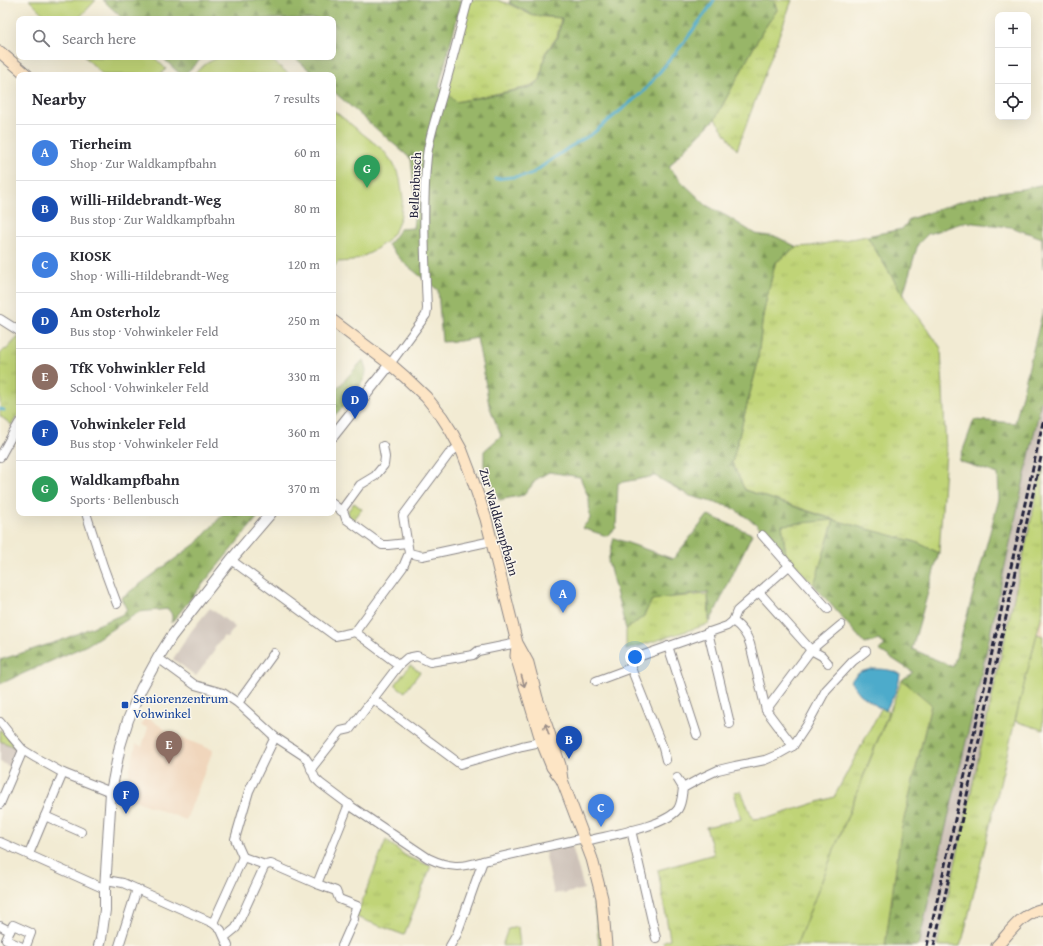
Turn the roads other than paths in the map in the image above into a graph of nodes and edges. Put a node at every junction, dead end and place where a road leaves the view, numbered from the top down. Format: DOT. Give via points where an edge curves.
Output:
graph roads {
  1 [pos="468,0"];
  2 [pos="0,52"];
  3 [pos="23,72"];
  4 [pos="0,319"];
  5 [pos="336,323"];
  6 [pos="16,329"];
  7 [pos="390,364"];
  8 [pos="16,428"];
  9 [pos="336,432"];
  10 [pos="383,446"];
  11 [pos="459,446"];
  12 [pos="0,457"];
  13 [pos="336,507"];
  14 [pos="341,511"];
  15 [pos="87,516"];
  16 [pos="268,516"];
  17 [pos="762,535"];
  18 [pos="492,540"];
  19 [pos="407,543"];
  20 [pos="409,553"];
  21 [pos="231,560"];
  22 [pos="790,565"];
  23 [pos="760,592"];
  24 [pos="117,604"];
  25 [pos="828,608"];
  26 [pos="733,620"];
  27 [pos="840,624"];
  28 [pos="355,632"];
  29 [pos="708,632"];
  30 [pos="517,643"];
  31 [pos="668,646"];
  32 [pos="811,650"];
  33 [pos="866,651"];
  34 [pos="274,653"];
  35 [pos="158,658"];
  36 [pos="399,665"];
  37 [pos="631,668"];
  38 [pos="834,669"];
  39 [pos="596,681"];
  40 [pos="373,699"];
  41 [pos="238,703"];
  42 [pos="766,710"];
  43 [pos="0,722"];
  44 [pos="730,724"];
  45 [pos="697,736"];
  46 [pos="275,737"];
  47 [pos="541,740"];
  48 [pos="793,746"];
  49 [pos="24,750"];
  50 [pos="666,760"];
  51 [pos="312,769"];
  52 [pos="63,773"];
  53 [pos="677,778"];
  54 [pos="562,780"];
  55 [pos="683,788"];
  56 [pos="111,792"];
  57 [pos="0,804"];
  58 [pos="349,804"];
  59 [pos="45,816"];
  60 [pos="631,830"];
  61 [pos="81,832"];
  62 [pos="585,839"];
  63 [pos="0,842"];
  64 [pos="29,854"];
  65 [pos="242,857"];
  66 [pos="483,861"];
  67 [pos="265,866"];
  68 [pos="106,884"];
  69 [pos="317,884"];
  70 [pos="137,889"];
  71 [pos="1043,909"];
  72 [pos="213,923"];
  73 [pos="0,926"];
  74 [pos="10,931"];
  75 [pos="225,937"];
  76 [pos="656,938"];
  77 [pos="20,946"];
  78 [pos="26,946"];
  79 [pos="99,946"];
  80 [pos="119,946"];
  81 [pos="228,946"];
  82 [pos="342,946"];
  83 [pos="450,946"];
  84 [pos="606,946"];
  85 [pos="998,946"];
  1 -- 7 [label="street, Bellenbusch" via="432,128 427,155 425,258 428,309"];
  2 -- 3 [label="main road"];
  4 -- 6 [label="street"];
  5 -- 7 [label="main road, Zur Waldkampfbahn"];
  7 -- 9 [label="street"];
  7 -- 11 [label="main road, Zur Waldkampfbahn" via="426,397"];
  8 -- 12 [label="street"];
  10 -- 14 [label="street" via="384,464 375,476 360,485"];
  11 -- 18 [label="main road, Zur Waldkampfbahn" via="477,490"];
  11 -- 19 [label="street" via="449,454 403,516"];
  13 -- 14 [label="street"];
  14 -- 19 [label="street" via="346,519 382,545"];
  15 -- 24 [label="street"];
  16 -- 21 [label="street"];
  17 -- 22 [label="street"];
  18 -- 20 [label="street" via="422,556"];
  18 -- 30 [label="main road, Zur Waldkampfbahn"];
  19 -- 20 [label="street"];
  20 -- 28 [label="street" via="403,567"];
  21 -- 28 [label="street" via="335,636"];
  21 -- 35 [label="street" via="171,637"];
  22 -- 23 [label="street"];
  22 -- 25 [label="street"];
  23 -- 26 [label="street" via="738,611"];
  23 -- 32 [label="street"];
  26 -- 29 [label="street" via="727,626"];
  26 -- 42 [label="street" via="748,636"];
  27 -- 32 [label="street"];
  28 -- 36 [label="street"];
  29 -- 31 [label="street"];
  29 -- 44 [label="street"];
  30 -- 36 [label="street" via="478,651 473,655 430,662 417,656 407,658"];
  30 -- 47 [label="main road, Zur Waldkampfbahn, one-way" via="516,656"];
  54 -- 30 [label="main road, Zur Waldkampfbahn, one-way" via="560,764 528,663"];
  31 -- 37 [label="street" via="635,658"];
  31 -- 45 [label="street"];
  32 -- 38 [label="street" via="822,656"];
  32 -- 42 [label="street"];
  33 -- 38 [label="street" via="853,661"];
  34 -- 41 [label="street"];
  35 -- 41 [label="street" via="195,686 223,693"];
  35 -- 56 [label="street" via="128,720"];
  36 -- 40 [label="street"];
  37 -- 39 [label="street"];
  37 -- 50 [label="street"];
  38 -- 48 [label="street" via="826,690"];
  40 -- 47 [label="street" via="460,764"];
  40 -- 51 [label="street" via="350,728 340,731"];
  41 -- 46 [label="street"];
  42 -- 48 [label="street"];
  43 -- 49 [label="street"];
  46 -- 51 [label="street" via="304,756"];
  46 -- 65 [label="street" via="249,791 235,839"];
  47 -- 54 [label="main road, Zur Waldkampfbahn" via="552,767"];
  48 -- 55 [label="street" via="765,760 718,770"];
  49 -- 52 [label="street"];
  49 -- 57 [label="street"];
  51 -- 58 [label="street" via="315,778"];
  52 -- 56 [label="street"];
  52 -- 59 [label="street"];
  53 -- 55 [label="street"];
  54 -- 62 [label="main road, Zur Waldkampfbahn"];
  55 -- 60 [label="street" via="679,807 672,815 656,824"];
  56 -- 68 [label="street"];
  58 -- 66 [label="street" via="438,863 467,866"];
  58 -- 69 [label="street"];
  59 -- 61 [label="street"];
  59 -- 64 [label="street"];
  60 -- 62 [label="street"];
  60 -- 76 [label="street"];
  62 -- 66 [label="street"];
  62 -- 84 [label="main road, Zur Waldkampfbahn" via="602,898"];
  63 -- 64 [label="street"];
  64 -- 68 [label="street"];
  65 -- 67 [label="street"];
  65 -- 72 [label="street"];
  66 -- 83 [label="street" via="457,934"];
  67 -- 69 [label="street" via="271,864"];
  67 -- 75 [label="street" via="236,928"];
  68 -- 70 [label="street" via="120,882"];
  68 -- 79 [label="street"];
  69 -- 82 [label="street" via="336,891 339,899 357,906"];
  70 -- 72 [label="street"];
  70 -- 80 [label="street"];
  71 -- 85 [label="main road" via="1020,920"];
  72 -- 75 [label="street"];
  73 -- 74 [label="street"];
  74 -- 77 [label="street" via="6,940"];
  74 -- 78 [label="street" via="13,925 31,934"];
  75 -- 81 [label="street"];
}
